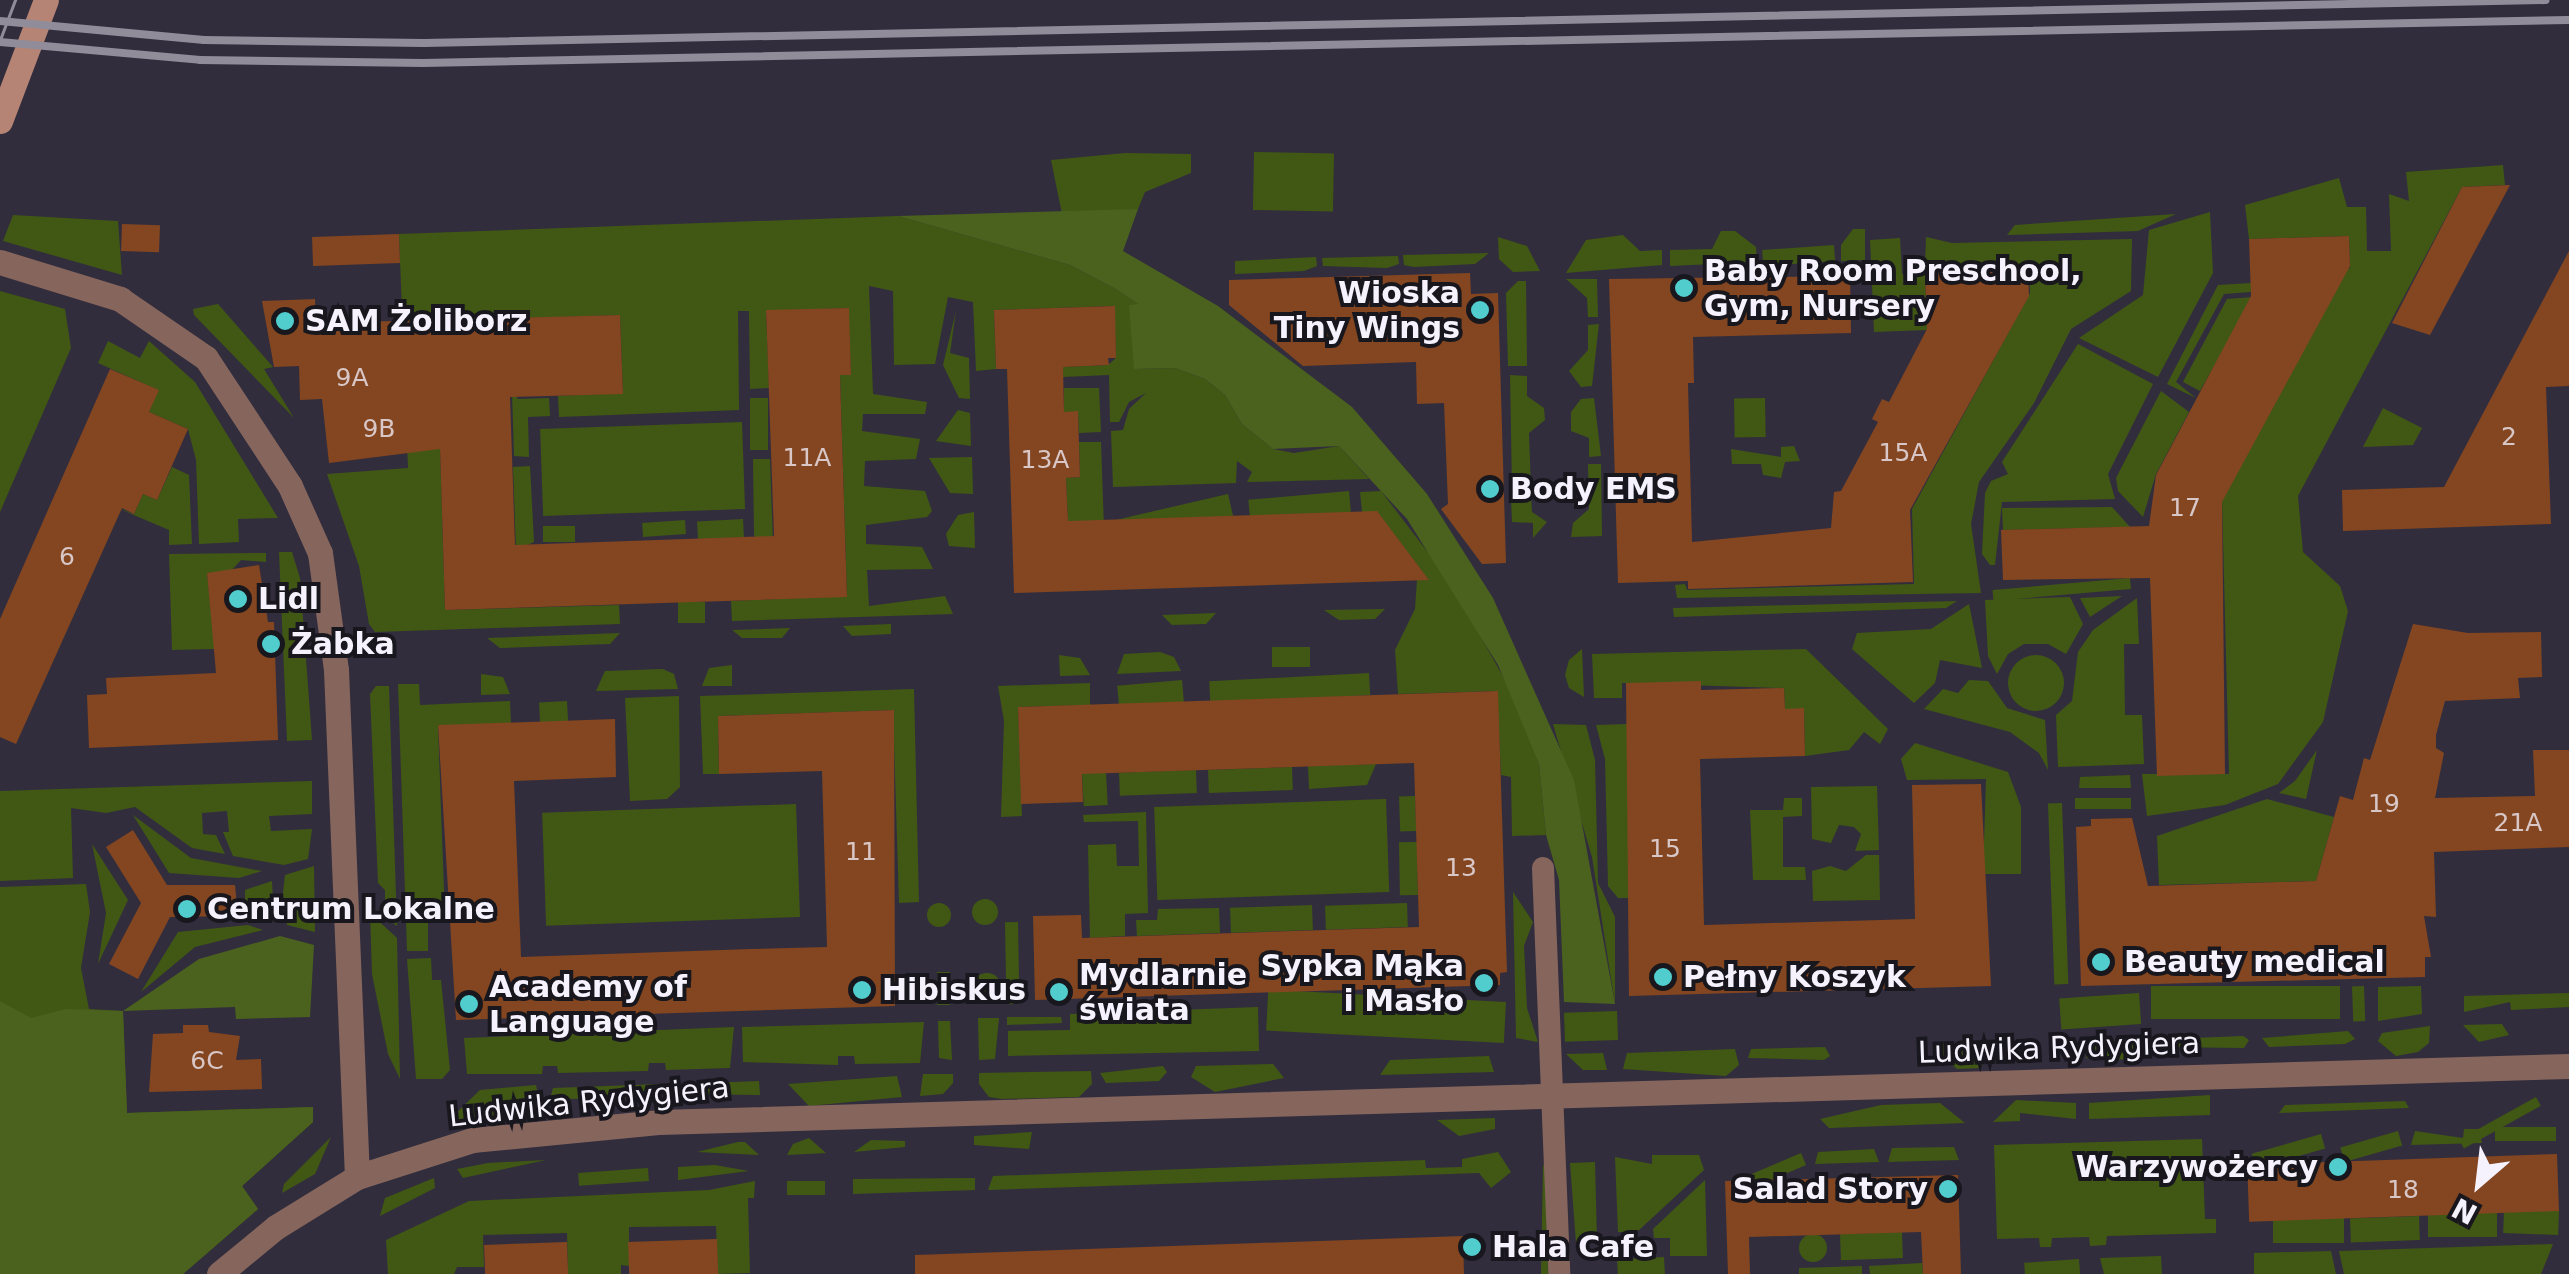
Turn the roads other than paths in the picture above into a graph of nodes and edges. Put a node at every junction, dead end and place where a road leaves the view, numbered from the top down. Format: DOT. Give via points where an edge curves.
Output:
graph roads {
  1 [pos="46,0"];
  2 [pos="0,121"];
  3 [pos="0,262"];
  4 [pos="1543,868"];
  5 [pos="2568,1066"];
  6 [pos="1553,1094"];
  7 [pos="356,1177"];
  8 [pos="219,1274"];
  9 [pos="1560,1274"];
  1 -- 2 [label="main road"];
  3 -- 7 [label="street" via="120,299 206,358 290,486 320,553 336,670"];
  4 -- 6 [label="street"];
  5 -- 6 [label="street, Ludwika Rydygiera"];
  6 -- 7 [label="street, Ludwika Rydygiera" via="658,1122 472,1140"];
  6 -- 9 [label="street"];
  7 -- 8 [label="street, Ludwika Rydygiera" via="276,1227"];
}
